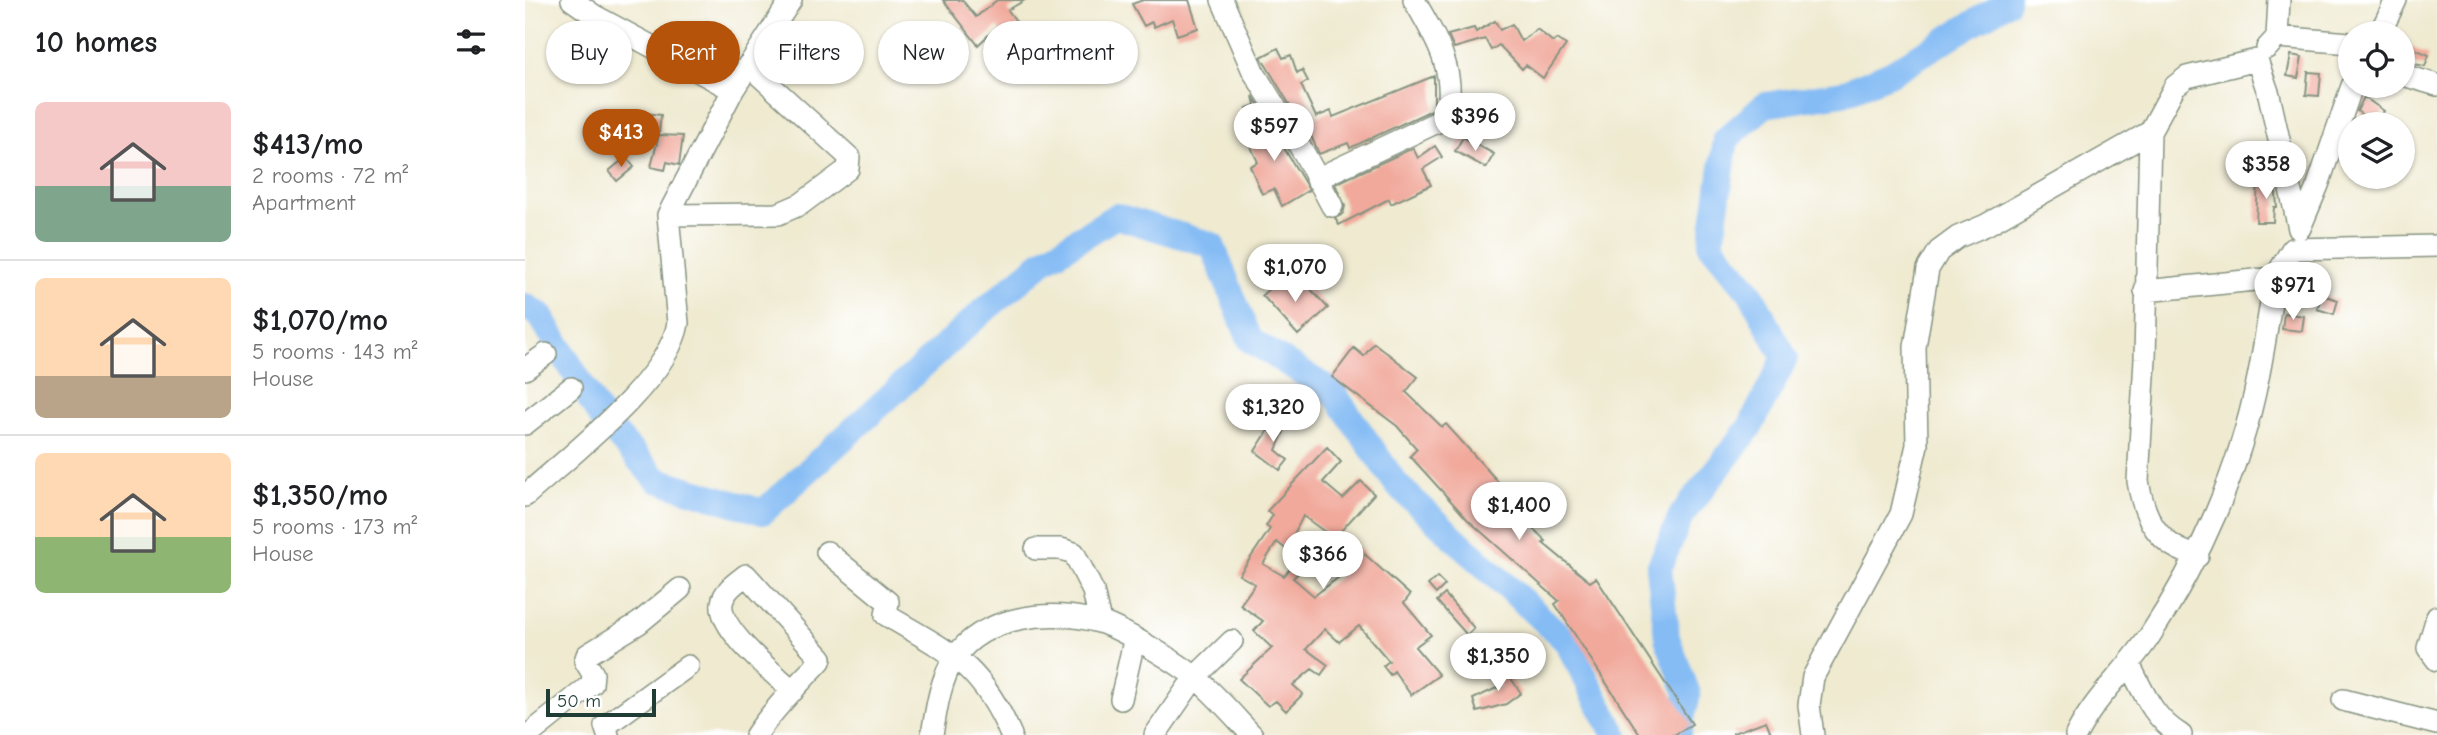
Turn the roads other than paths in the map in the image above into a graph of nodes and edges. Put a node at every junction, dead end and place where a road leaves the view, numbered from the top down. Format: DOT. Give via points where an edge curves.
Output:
graph roads {
  1 [pos="572,0"];
  2 [pos="791,0"];
  3 [pos="1222,0"];
  4 [pos="1414,0"];
  5 [pos="2279,0"];
  6 [pos="2396,0"];
  7 [pos="2386,21"];
  8 [pos="2277,37"];
  9 [pos="2338,42"];
  10 [pos="2257,60"];
  11 [pos="748,65"];
  12 [pos="2415,79"];
  13 [pos="2437,85"];
  14 [pos="733,90"];
  15 [pos="2348,98"];
  16 [pos="2150,132"];
  17 [pos="1316,179"];
  18 [pos="1332,206"];
  19 [pos="668,215"];
  20 [pos="2296,239"];
  21 [pos="2437,246"];
  22 [pos="2275,278"];
  23 [pos="2145,291"];
  24 [pos="546,354"];
  25 [pos="525,369"];
  26 [pos="571,388"];
  27 [pos="525,424"];
  28 [pos="525,496"];
  29 [pos="1036,549"];
  30 [pos="827,552"];
  31 [pos="2197,556"];
  32 [pos="680,589"];
  33 [pos="2437,617"];
  34 [pos="1100,622"];
  35 [pos="1134,641"];
  36 [pos="1232,641"];
  37 [pos="955,656"];
  38 [pos="2437,660"];
  39 [pos="2129,664"];
  40 [pos="688,666"];
  41 [pos="1195,677"];
  42 [pos="793,691"];
  43 [pos="1121,699"];
  44 [pos="2343,700"];
  45 [pos="2437,724"];
  46 [pos="529,731"];
  47 [pos="608,735"];
  48 [pos="756,735"];
  49 [pos="932,735"];
  50 [pos="1011,735"];
  51 [pos="1155,735"];
  52 [pos="1251,735"];
  53 [pos="1812,735"];
  54 [pos="2076,735"];
  55 [pos="2181,735"];
  1 -- 14 [label="street"];
  2 -- 11 [label="street"];
  3 -- 17 [label="street" via="1253,71"];
  4 -- 17 [label="street" via="1432,29 1447,69 1453,95 1446,118"];
  5 -- 8 [label="street"];
  6 -- 7 [label="street"];
  8 -- 9 [label="street"];
  8 -- 10 [label="street"];
  10 -- 16 [label="street" via="2187,77 2175,86"];
  10 -- 20 [label="street" via="2269,95"];
  11 -- 14 [label="street"];
  11 -- 19 [label="street" via="849,157 848,169 801,204 778,214"];
  12 -- 13 [label="street"];
  14 -- 19 [label="street"];
  15 -- 20 [label="street"];
  16 -- 23 [label="street"];
  16 -- 53 [label="street" via="1938,251 1928,270 1915,347 1917,446 1901,514 1813,677 1809,705"];
  17 -- 18 [label="street"];
  19 -- 28 [label="street" via="678,323 675,339 658,367 629,399"];
  20 -- 21 [label="street"];
  20 -- 22 [label="street"];
  22 -- 23 [label="street"];
  22 -- 31 [label="street" via="2258,381 2234,462"];
  23 -- 31 [label="street" via="2141,500 2165,543"];
  24 -- 25 [label="street"];
  26 -- 27 [label="street"];
  29 -- 34 [label="street" via="1074,554 1093,591"];
  30 -- 37 [label="street" via="888,602 886,615"];
  31 -- 39 [label="street"];
  32 -- 46 [label="street" via="587,655 592,684"];
  33 -- 38 [label="street" via="2428,648"];
  34 -- 35 [label="street"];
  34 -- 37 [label="street" via="1035,616 999,622"];
  35 -- 41 [label="street"];
  35 -- 43 [label="street"];
  36 -- 41 [label="street"];
  37 -- 49 [label="street"];
  37 -- 50 [label="street" via="989,690"];
  39 -- 54 [label="street"];
  39 -- 55 [label="street" via="2156,715"];
  40 -- 47 [label="street" via="605,726"];
  41 -- 51 [label="street"];
  41 -- 52 [label="street"];
  42 -- 42 [label="street" via="740,641 723,617 721,604 726,592 746,575 820,653 820,662"];
  42 -- 48 [label="street"];
  44 -- 45 [label="street"];
}
